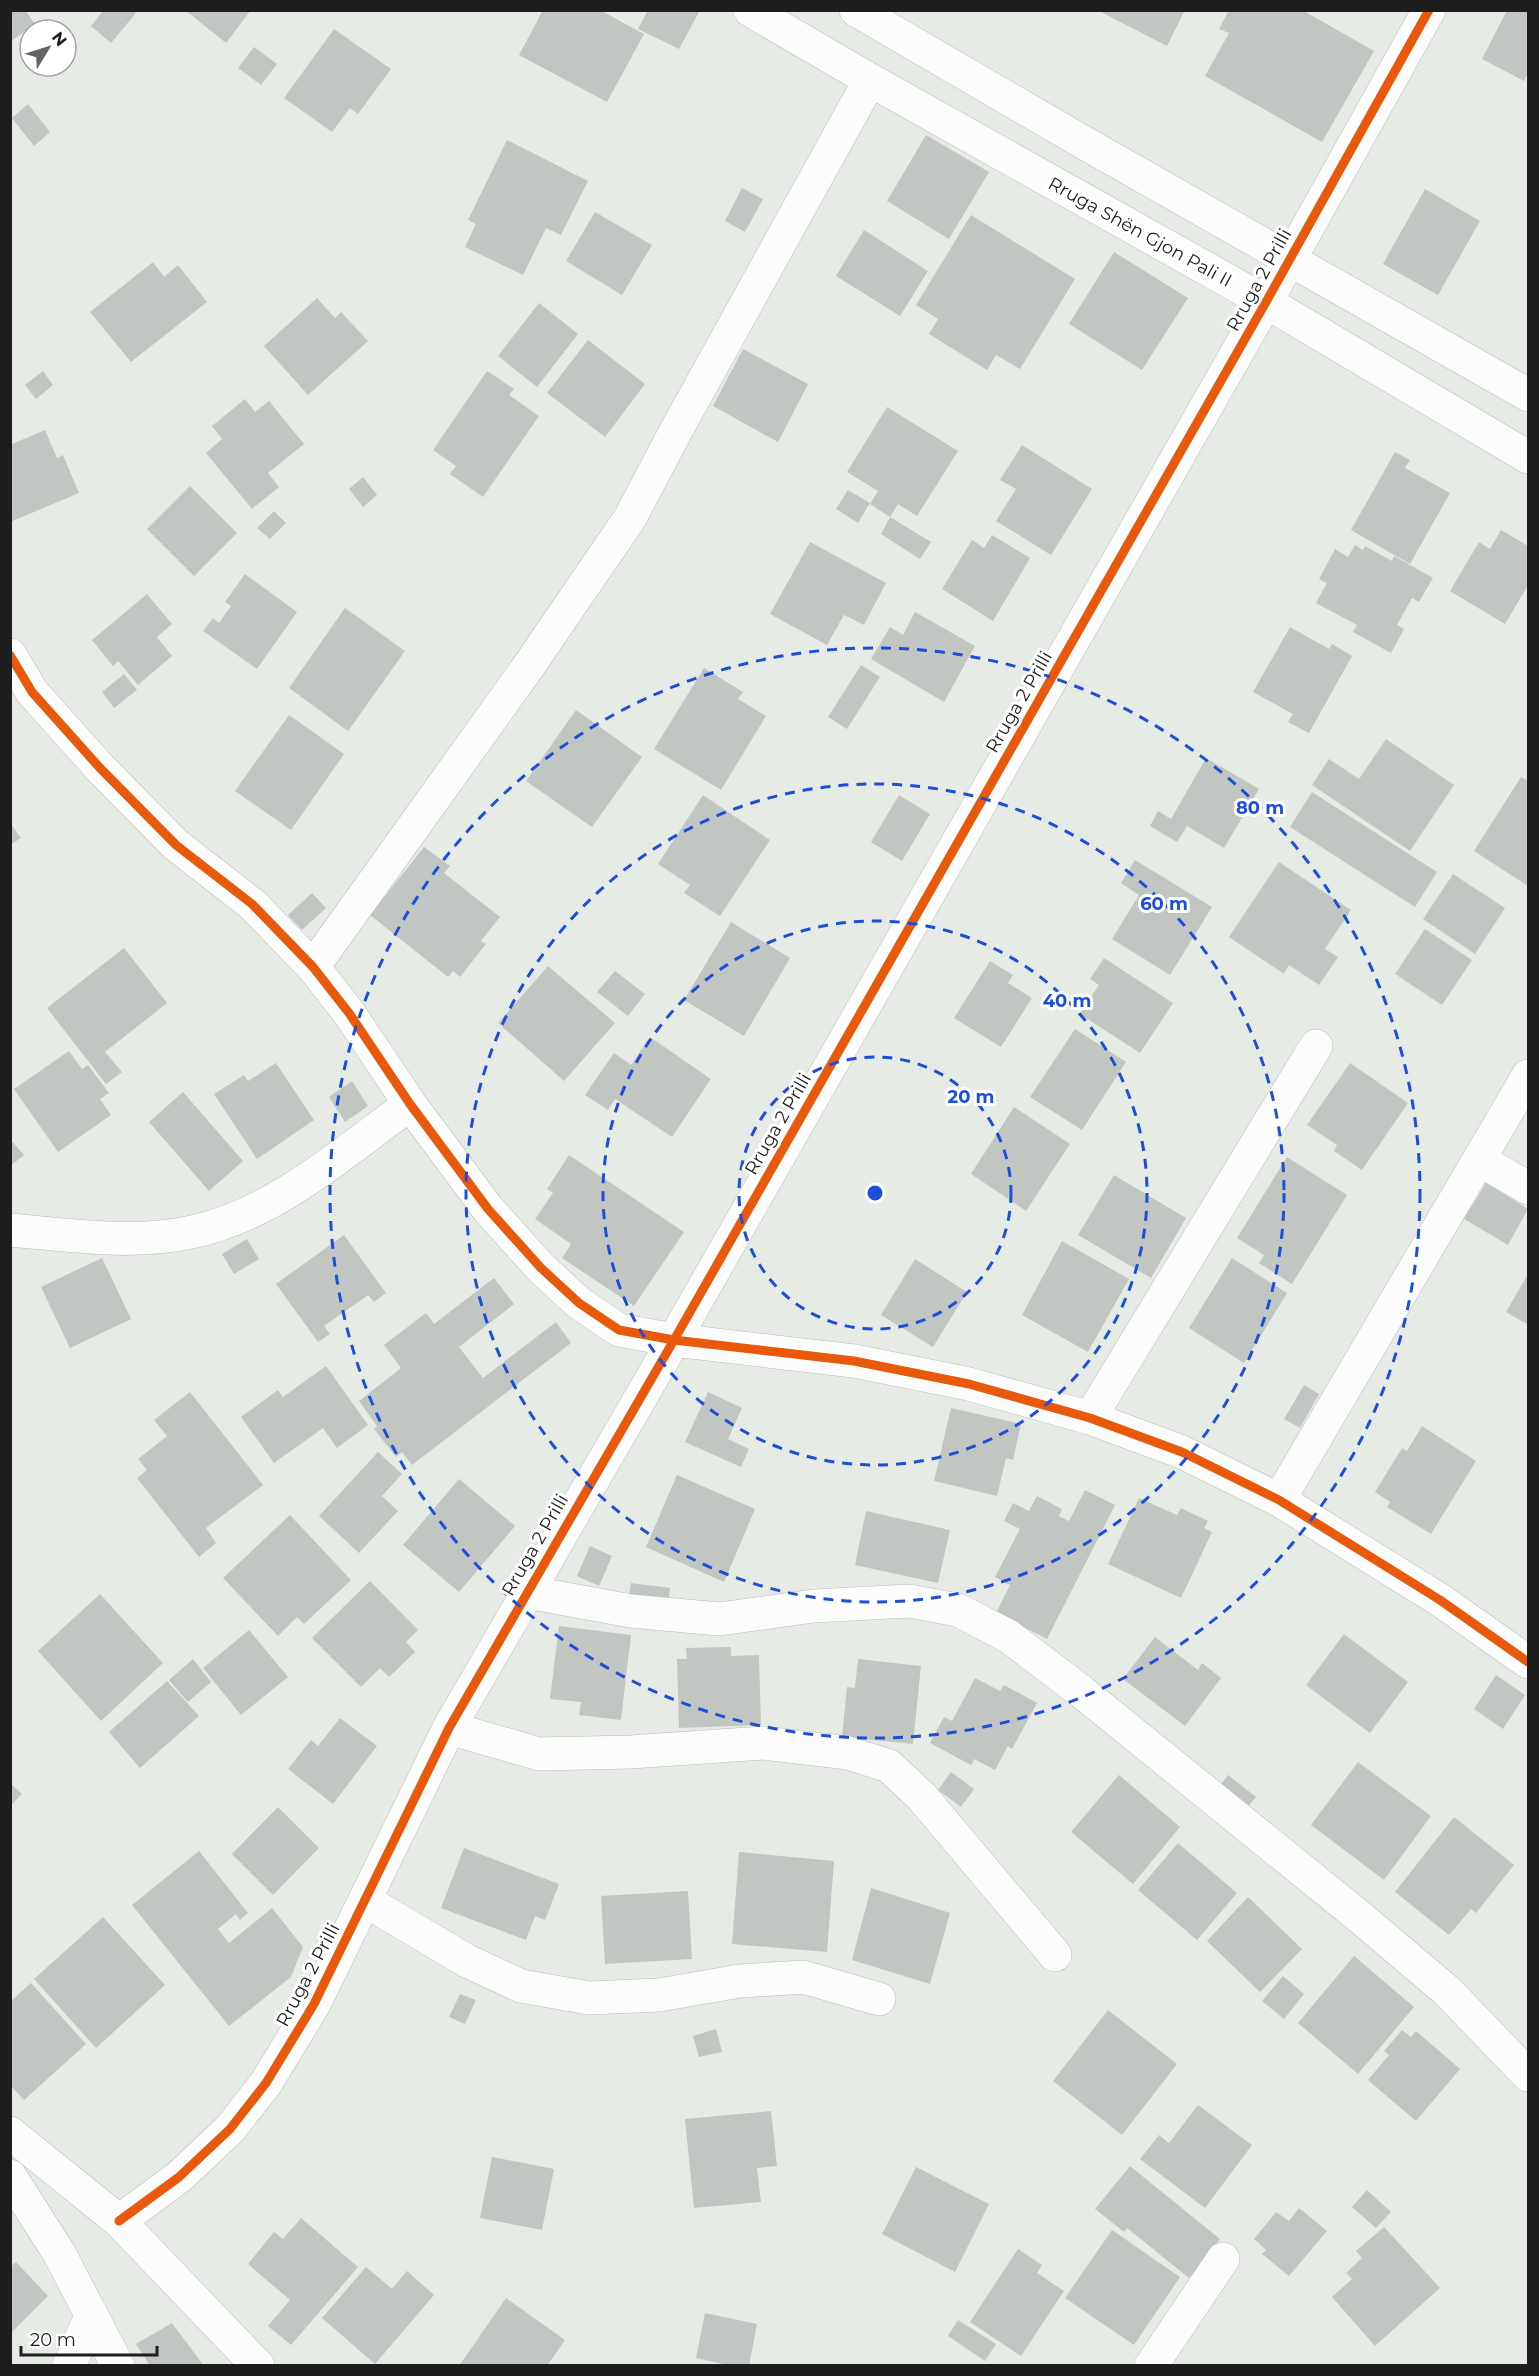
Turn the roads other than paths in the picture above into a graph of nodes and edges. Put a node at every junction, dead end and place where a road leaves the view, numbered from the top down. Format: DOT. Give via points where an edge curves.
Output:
graph roads {
  1 [pos="750,10"];
  2 [pos="856,10"];
  3 [pos="1429,10"];
  4 [pos="870,80"];
  5 [pos="1290,259"];
  6 [pos="1266,302"];
  7 [pos="1528,395"];
  8 [pos="1528,457"];
  9 [pos="10,655"];
  10 [pos="313,967"];
  11 [pos="1316,1046"];
  12 [pos="1528,1076"];
  13 [pos="410,1104"];
  14 [pos="1480,1160"];
  15 [pos="1528,1188"];
  16 [pos="10,1230"];
  17 [pos="674,1340"];
  18 [pos="1090,1418"];
  19 [pos="1279,1500"];
  20 [pos="526,1592"];
  21 [pos="1528,1662"];
  22 [pos="449,1728"];
  23 [pos="366,1901"];
  24 [pos="1055,1955"];
  25 [pos="879,1999"];
  26 [pos="1528,2075"];
  27 [pos="10,2133"];
  28 [pos="10,2176"];
  29 [pos="119,2222"];
  30 [pos="1223,2259"];
  31 [pos="91,2316"];
  32 [pos="69,2366"];
  33 [pos="118,2366"];
  34 [pos="258,2366"];
  35 [pos="1151,2366"];
  1 -- 4 [label="street, Rruga Shën Gjon Pali II"];
  2 -- 5 [label="street"];
  3 -- 5 [label="street, Rruga 2 Prilli"];
  4 -- 6 [label="street, Rruga Shën Gjon Pali II"];
  4 -- 10 [label="street" via="630,518"];
  5 -- 6 [label="street, Rruga 2 Prilli"];
  5 -- 7 [label="street"];
  6 -- 8 [label="street, Rruga Shën Gjon Pali II"];
  6 -- 17 [label="street, Rruga 2 Prilli"];
  9 -- 10 [label="street" via="32,692 108,776 176,846 252,904"];
  10 -- 13 [label="street"];
  11 -- 18 [label="street"];
  12 -- 14 [label="street"];
  13 -- 16 [label="street" via="305,1180 245,1215 191,1232 128,1239"];
  13 -- 17 [label="street" via="488,1209 579,1303 619,1330"];
  14 -- 15 [label="street"];
  14 -- 19 [label="street"];
  17 -- 18 [label="street" via="854,1361 969,1384"];
  17 -- 20 [label="street, Rruga 2 Prilli"];
  18 -- 19 [label="street" via="1182,1452"];
  19 -- 21 [label="street" via="1440,1600"];
  20 -- 22 [label="street, Rruga 2 Prilli"];
  20 -- 26 [label="street" via="631,1611 719,1620 814,1605 909,1601 958,1610 1008,1636 1082,1692 1361,1918 1447,1991"];
  22 -- 23 [label="street, Rruga 2 Prilli"];
  22 -- 24 [label="street" via="539,1754 763,1743 848,1753 889,1766 922,1797"];
  23 -- 25 [label="street" via="467,1961 521,1986 589,1998 659,1995 740,1981 803,1977"];
  23 -- 29 [label="street, Rruga 2 Prilli" via="314,2004 266,2083 230,2129 179,2177"];
  27 -- 29 [label="street"];
  28 -- 31 [label="street" via="59,2253"];
  29 -- 34 [label="street"];
  30 -- 35 [label="street"];
  31 -- 32 [label="street"];
  31 -- 33 [label="street"];
}
